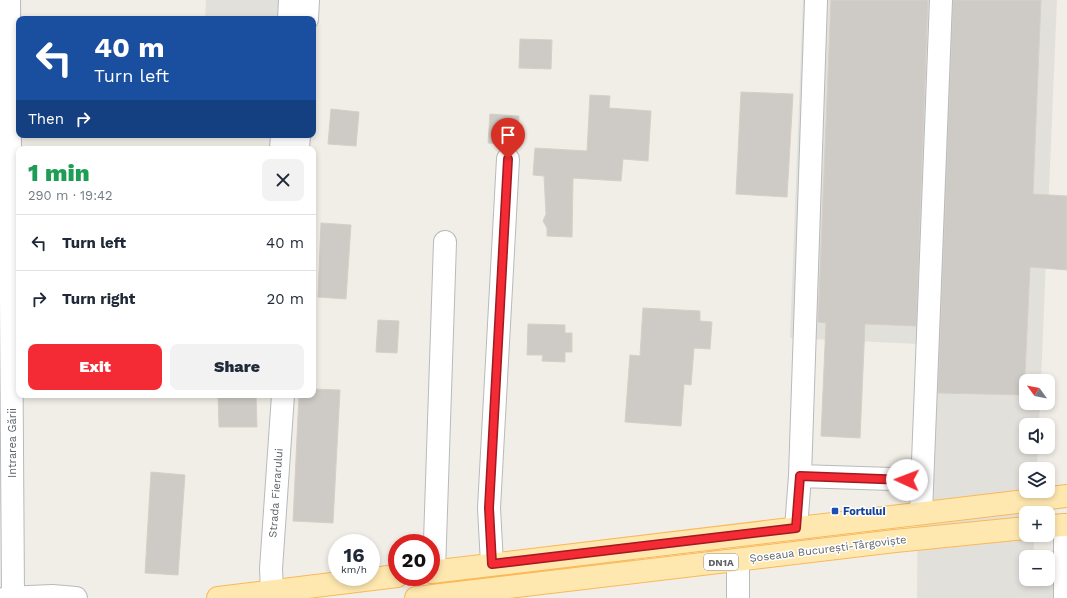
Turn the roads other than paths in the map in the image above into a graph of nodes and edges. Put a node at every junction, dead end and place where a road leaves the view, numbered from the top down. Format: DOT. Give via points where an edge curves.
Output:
graph roads {
  1 [pos="9,0"];
  2 [pos="290,0"];
  3 [pos="308,0"];
  4 [pos="816,0"];
  5 [pos="941,0"];
  6 [pos="289,16"];
  7 [pos="307,16"];
  8 [pos="508,159"];
  9 [pos="445,242"];
  10 [pos="283,398"];
  11 [pos="800,476"];
  12 [pos="922,480"];
  13 [pos="1067,496"];
  14 [pos="921,513"];
  15 [pos="1060,525"];
  16 [pos="796,528"];
  17 [pos="1019,529"];
  18 [pos="433,534"];
  19 [pos="738,560"];
  20 [pos="492,564"];
  21 [pos="440,570"];
  22 [pos="388,577"];
  23 [pos="272,590"];
  24 [pos="10,598"];
  25 [pos="76,598"];
  26 [pos="218,598"];
  27 [pos="416,598"];
  28 [pos="738,598"];
  29 [pos="1065,598"];
  1 -- 24 [label="street, Intrarea Gării"];
  2 -- 6 [label="street"];
  3 -- 7 [label="street"];
  4 -- 11 [label="street"];
  5 -- 12 [label="street"];
  8 -- 20 [label="street" via="489,508"];
  9 -- 18 [label="street"];
  10 -- 23 [label="street, Strada Fierarului" via="271,569"];
  11 -- 12 [label="street"];
  11 -- 16 [label="street"];
  12 -- 14 [label="street"];
  13 -- 14 [label="main road, DN1A"];
  14 -- 16 [label="main road, DN1A"];
  15 -- 29 [label="street"];
  16 -- 20 [label="main road, DN1A"];
  17 -- 19 [label="main road, Șoseaua București-Târgoviște / DN1A"];
  19 -- 27 [label="main road, Șoseaua București-Târgoviște / DN1A"];
  19 -- 28 [label="street"];
  20 -- 21 [label="main road, DN1A"];
  22 -- 23 [label="main road"];
  23 -- 26 [label="main road"];
  24 -- 25 [label="street"];
}
